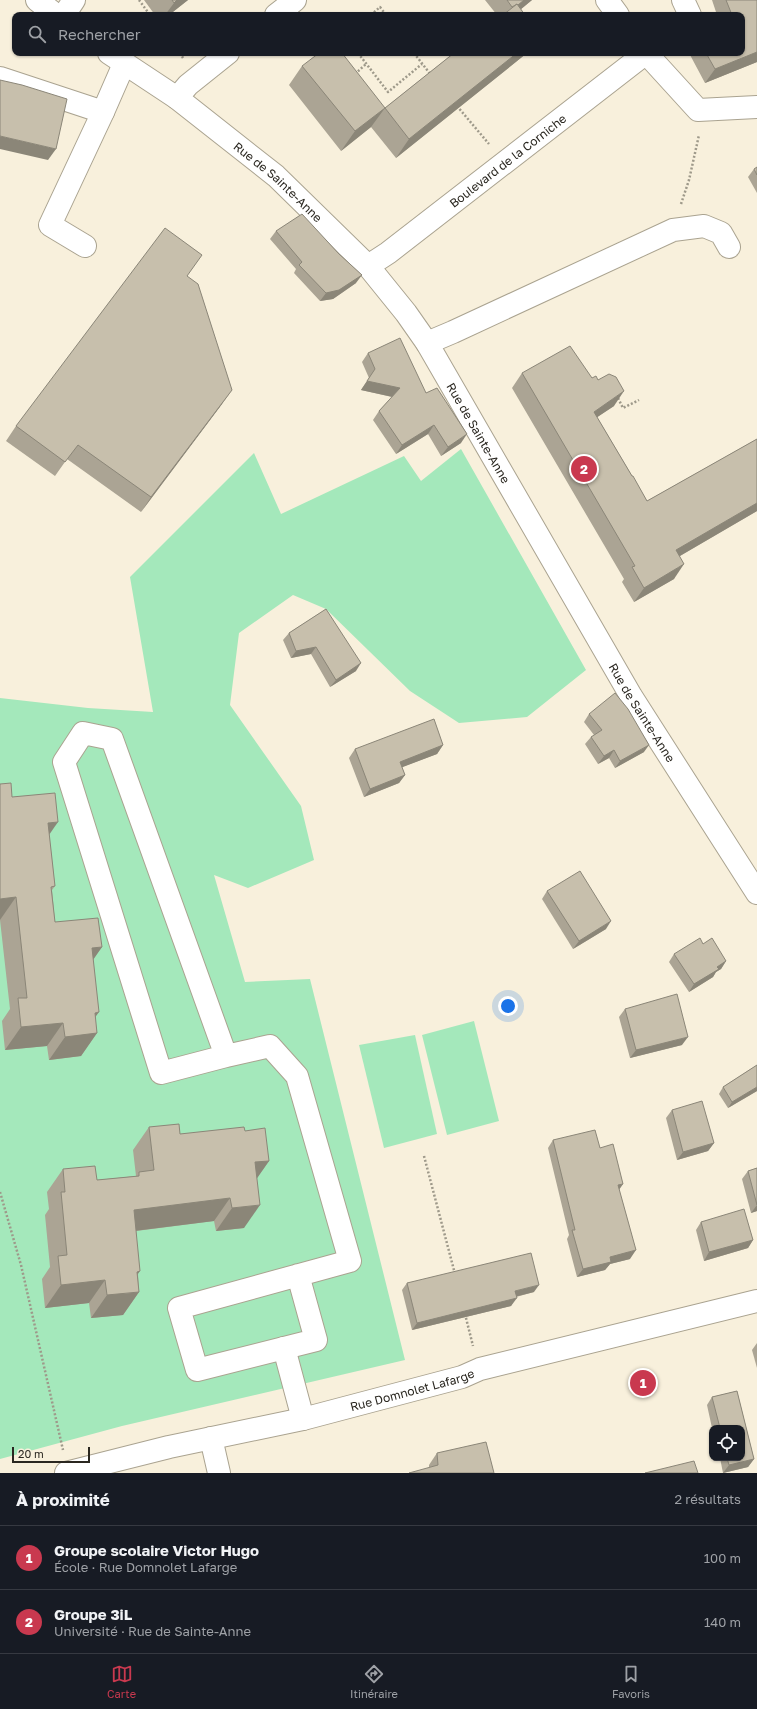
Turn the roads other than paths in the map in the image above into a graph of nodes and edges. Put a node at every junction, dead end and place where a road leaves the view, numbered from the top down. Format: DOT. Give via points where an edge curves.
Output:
graph roads {
  1 [pos="36,0"];
  2 [pos="74,0"];
  3 [pos="295,0"];
  4 [pos="607,0"];
  5 [pos="683,0"];
  6 [pos="52,12"];
  7 [pos="66,12"];
  8 [pos="280,12"];
  9 [pos="616,12"];
  10 [pos="689,12"];
  11 [pos="224,56"];
  12 [pos="642,56"];
  13 [pos="649,56"];
  14 [pos="116,59"];
  15 [pos="0,78"];
  16 [pos="178,98"];
  17 [pos="757,107"];
  18 [pos="103,112"];
  19 [pos="85,246"];
  20 [pos="729,247"];
  21 [pos="368,266"];
  22 [pos="427,342"];
  23 [pos="757,894"];
  24 [pos="226,1056"];
  25 [pos="298,1275"];
  26 [pos="757,1301"];
  27 [pos="284,1348"];
  28 [pos="302,1419"];
  29 [pos="211,1438"];
  30 [pos="67,1473"];
  31 [pos="219,1473"];
  1 -- 6 [label="street"];
  2 -- 7 [label="street"];
  3 -- 8 [label="street"];
  4 -- 9 [label="street"];
  5 -- 10 [label="street"];
  11 -- 16 [label="street" via="188,85"];
  12 -- 21 [label="street, Boulevard de la Corniche"];
  13 -- 17 [label="street, Boulevard de la Corniche" via="698,110"];
  14 -- 16 [label="street, Rue de Sainte-Anne"];
  14 -- 18 [label="street"];
  15 -- 18 [label="street"];
  16 -- 21 [label="street, Rue de Sainte-Anne" via="276,176"];
  18 -- 19 [label="street" via="50,225"];
  20 -- 22 [label="street" via="721,233 704,226 673,230"];
  21 -- 22 [label="street, Rue de Sainte-Anne"];
  22 -- 23 [label="street, Rue de Sainte-Anne" via="631,696"];
  24 -- 24 [label="street" via="161,1073 64,762 83,733 112,739"];
  24 -- 25 [label="street" via="270,1046 297,1076 350,1261"];
  25 -- 27 [label="street" via="316,1340"];
  25 -- 27 [label="street" via="179,1308 197,1370"];
  26 -- 28 [label="street, Rue Domnolet Lafarge" via="480,1369 462,1377"];
  27 -- 28 [label="street"];
  28 -- 29 [label="street, Rue Domnolet Lafarge"];
  29 -- 30 [label="street, Rue Domnolet Lafarge"];
  29 -- 31 [label="street"];
}
